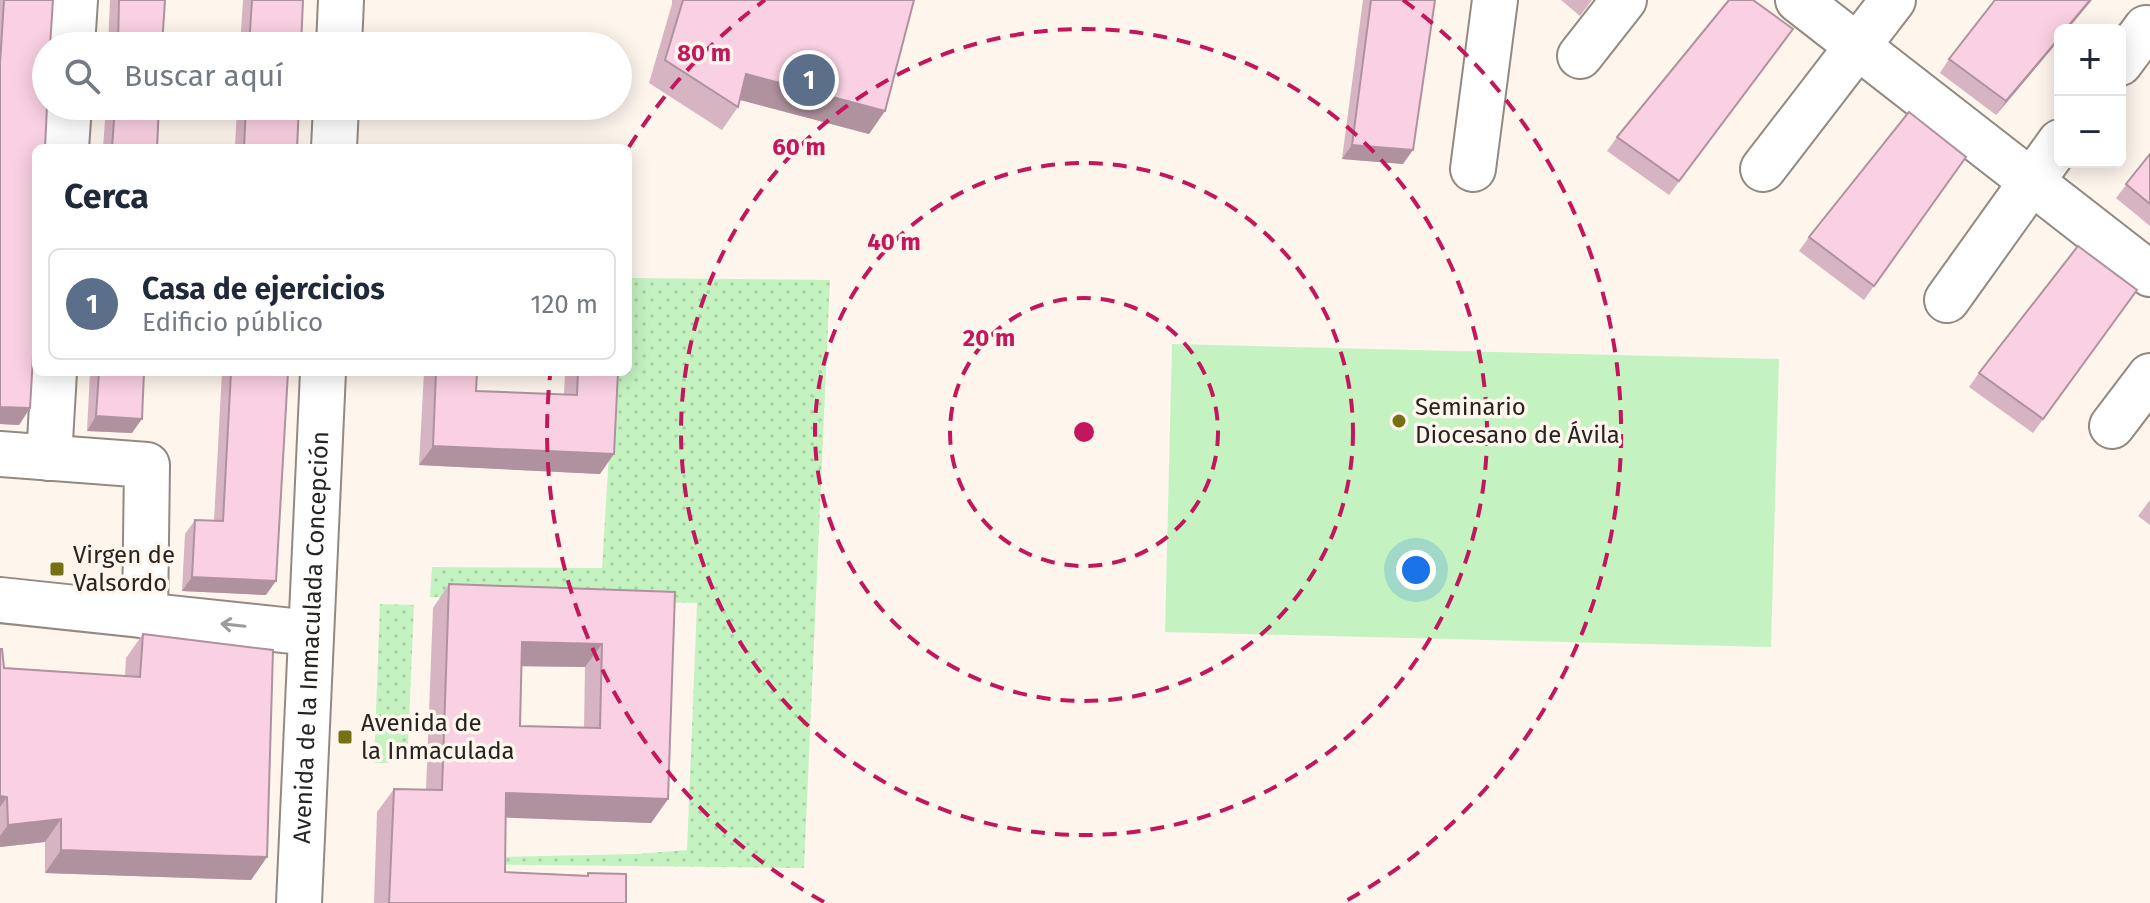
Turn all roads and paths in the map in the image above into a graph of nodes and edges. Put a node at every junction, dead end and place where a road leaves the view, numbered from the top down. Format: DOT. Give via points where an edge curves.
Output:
graph roads {
  1 [pos="75,0"];
  2 [pos="341,0"];
  3 [pos="1495,0"];
  4 [pos="1624,0"];
  5 [pos="1798,0"];
  6 [pos="1893,0"];
  7 [pos="2146,28"];
  8 [pos="73,32"];
  9 [pos="340,32"];
  10 [pos="1857,46"];
  11 [pos="2126,55"];
  12 [pos="1580,56"];
  13 [pos="68,120"];
  14 [pos="335,120"];
  15 [pos="66,144"];
  16 [pos="334,144"];
  17 [pos="2054,150"];
  18 [pos="1473,169"];
  19 [pos="1763,169"];
  20 [pos="2031,181"];
  21 [pos="2150,274"];
  22 [pos="1947,300"];
  23 [pos="54,376"];
  24 [pos="323,376"];
  25 [pos="2150,376"];
  26 [pos="2112,426"];
  27 [pos="0,454"];
  28 [pos="49,458"];
  29 [pos="0,600"];
  30 [pos="145,616"];
  31 [pos="311,633"];
  32 [pos="299,903"];
  1 -- 8 [label="street"];
  2 -- 9 [label="street"];
  3 -- 18 [label="street"];
  4 -- 12 [label="street"];
  5 -- 10 [label="street"];
  6 -- 10 [label="street"];
  7 -- 11 [label="street"];
  10 -- 19 [label="street"];
  10 -- 20 [label="street"];
  13 -- 15 [label="street"];
  14 -- 16 [label="street"];
  17 -- 20 [label="street"];
  20 -- 21 [label="street"];
  20 -- 22 [label="street"];
  23 -- 28 [label="street"];
  24 -- 31 [label="street, Avenida de la Inmaculada Concepción"];
  25 -- 26 [label="street"];
  27 -- 28 [label="street"];
  28 -- 30 [label="street" via="147,465"];
  29 -- 30 [label="street"];
  31 -- 30 [label="street, one-way"];
  31 -- 32 [label="street, Avenida de la Inmaculada Concepción"];
}
